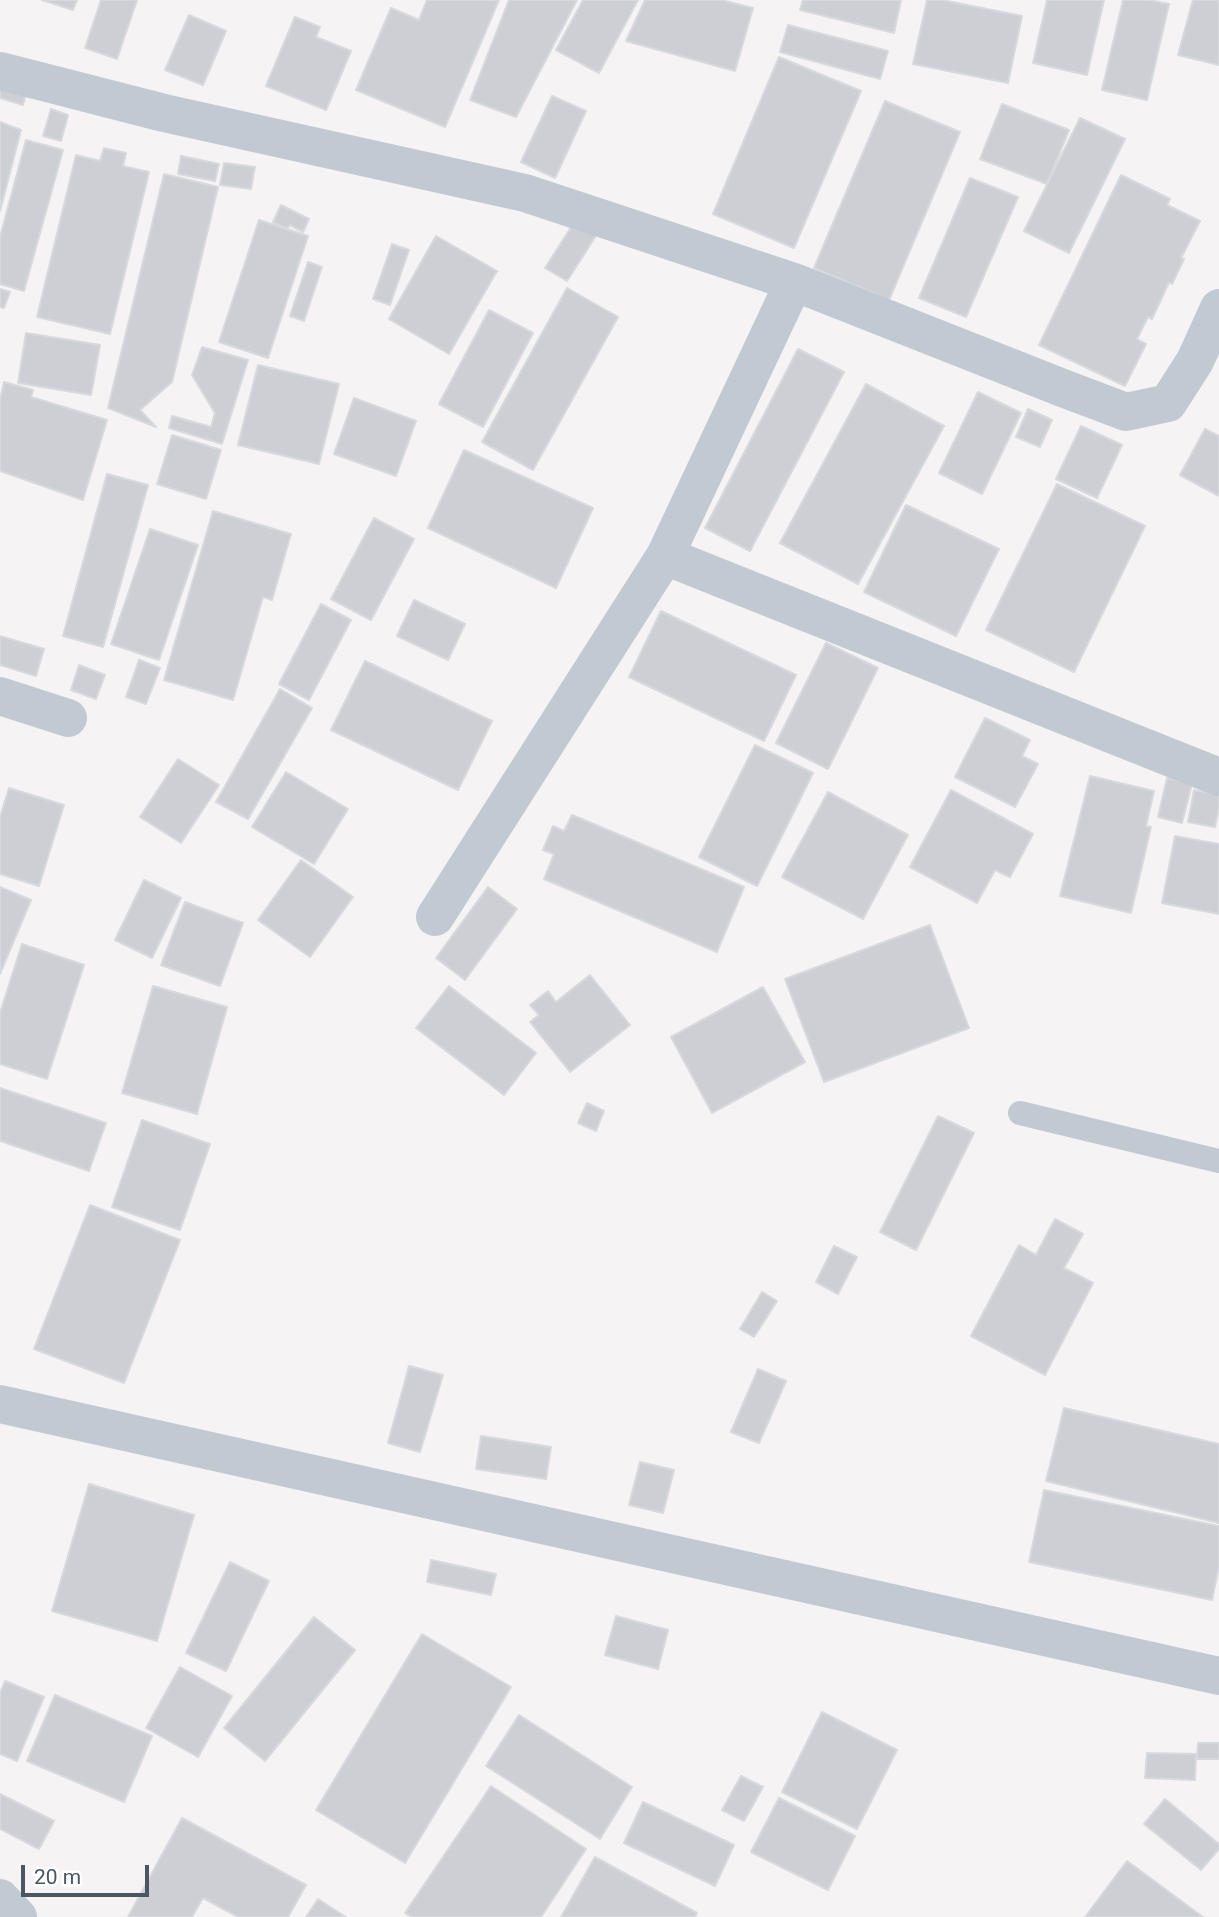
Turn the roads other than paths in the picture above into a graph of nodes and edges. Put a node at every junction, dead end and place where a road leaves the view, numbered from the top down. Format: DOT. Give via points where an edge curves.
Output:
graph roads {
  1 [pos="0,71"];
  2 [pos="794,282"];
  3 [pos="1219,308"];
  4 [pos="665,556"];
  5 [pos="0,696"];
  6 [pos="68,718"];
  7 [pos="1219,777"];
  8 [pos="435,917"];
  9 [pos="1020,1113"];
  10 [pos="1219,1161"];
  11 [pos="0,1404"];
  12 [pos="1219,1676"];
  13 [pos="0,1898"];
  14 [pos="18,1917"];
  1 -- 2 [label="street" via="164,113 525,193"];
  2 -- 3 [label="street" via="1126,412 1168,403 1195,361"];
  2 -- 4 [label="street"];
  4 -- 7 [label="street"];
  4 -- 8 [label="street"];
  5 -- 6 [label="street"];
  9 -- 10 [label="lane"];
  11 -- 12 [label="street"];
  13 -- 14 [label="street"];
}
